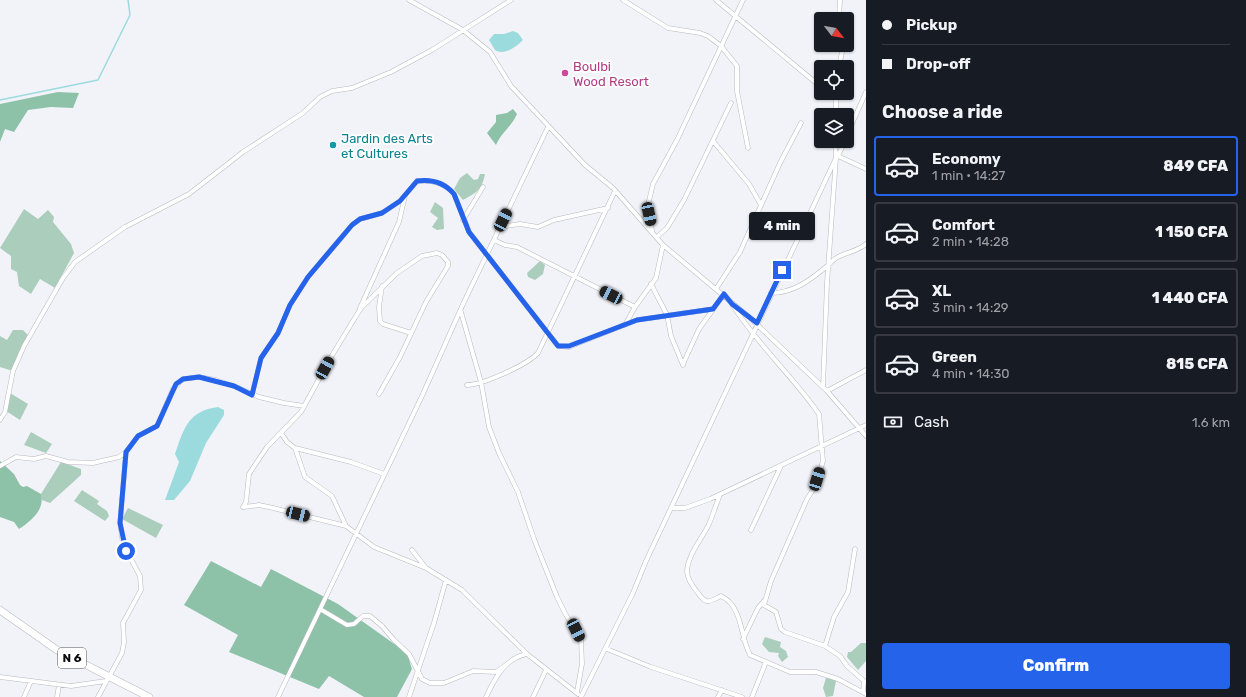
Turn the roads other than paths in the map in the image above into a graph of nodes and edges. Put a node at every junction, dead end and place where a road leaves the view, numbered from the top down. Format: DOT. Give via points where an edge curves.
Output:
graph roads {
  1 [pos="409,0"];
  2 [pos="511,0"];
  3 [pos="623,0"];
  4 [pos="716,0"];
  5 [pos="743,0"];
  6 [pos="840,0"];
  7 [pos="839,12"];
  8 [pos="735,17"];
  9 [pos="463,30"];
  10 [pos="721,46"];
  11 [pos="814,81"];
  12 [pos="866,92"];
  13 [pos="731,103"];
  14 [pos="854,119"];
  15 [pos="801,124"];
  16 [pos="548,127"];
  17 [pos="713,141"];
  18 [pos="748,148"];
  19 [pos="836,148"];
  20 [pos="842,148"];
  21 [pos="837,157"];
  22 [pos="866,169"];
  23 [pos="483,187"];
  24 [pos="615,191"];
  25 [pos="405,196"];
  26 [pos="761,205"];
  27 [pos="608,208"];
  28 [pos="463,220"];
  29 [pos="500,227"];
  30 [pos="652,232"];
  31 [pos="657,237"];
  32 [pos="494,240"];
  33 [pos="866,244"];
  34 [pos="664,245"];
  35 [pos="487,254"];
  36 [pos="828,266"];
  37 [pos="574,277"];
  38 [pos="652,284"];
  39 [pos="382,286"];
  40 [pos="716,289"];
  41 [pos="724,294"];
  42 [pos="771,294"];
  43 [pos="732,304"];
  44 [pos="635,307"];
  45 [pos="713,309"];
  46 [pos="461,312"];
  47 [pos="358,314"];
  48 [pos="667,315"];
  49 [pos="757,323"];
  50 [pos="625,325"];
  51 [pos="752,332"];
  52 [pos="412,333"];
  53 [pos="547,334"];
  54 [pos="866,370"];
  55 [pos="481,382"];
  56 [pos="467,385"];
  57 [pos="825,389"];
  58 [pos="379,394"];
  59 [pos="252,395"];
  60 [pos="304,406"];
  61 [pos="0,420"];
  62 [pos="866,425"];
  63 [pos="860,428"];
  64 [pos="281,433"];
  65 [pos="866,436"];
  66 [pos="823,446"];
  67 [pos="295,448"];
  68 [pos="126,452"];
  69 [pos="0,466"];
  70 [pos="781,466"];
  71 [pos="384,474"];
  72 [pos="720,495"];
  73 [pos="671,508"];
  74 [pos="346,526"];
  75 [pos="750,530"];
  76 [pos="355,534"];
  77 [pos="855,548"];
  78 [pos="412,550"];
  79 [pos="426,568"];
  80 [pos="446,580"];
  81 [pos="765,601"];
  82 [pos="320,609"];
  83 [pos="0,610"];
  84 [pos="743,639"];
  85 [pos="825,646"];
  86 [pos="606,649"];
  87 [pos="527,654"];
  88 [pos="766,662"];
  89 [pos="506,665"];
  90 [pos="546,670"];
  91 [pos="418,671"];
  92 [pos="0,677"];
  93 [pos="108,680"];
  94 [pos="30,681"];
  95 [pos="59,685"];
  96 [pos="722,690"];
  97 [pos="577,692"];
  98 [pos="864,693"];
  99 [pos="24,697"];
  100 [pos="58,697"];
  101 [pos="98,697"];
  102 [pos="149,697"];
  103 [pos="278,697"];
  104 [pos="409,697"];
  105 [pos="486,697"];
  106 [pos="533,697"];
  107 [pos="580,697"];
  108 [pos="718,697"];
  109 [pos="742,697"];
  110 [pos="752,697"];
  1 -- 9 [label="street"];
  2 -- 9 [label="street"];
  3 -- 10 [label="street" via="668,28 700,33"];
  4 -- 8 [label="street"];
  5 -- 8 [label="street"];
  6 -- 7 [label="street"];
  8 -- 10 [label="street"];
  8 -- 11 [label="street"];
  9 -- 16 [label="street" via="490,52 511,86"];
  9 -- 61 [label="street" via="391,72 352,88 332,91 320,97 303,113 243,152 189,194 125,227 76,262 63,278 24,346 13,371 5,412"];
  10 -- 18 [label="street" via="737,66 737,91"];
  10 -- 30 [label="street" via="677,140 653,184 648,206"];
  12 -- 14 [label="street"];
  13 -- 17 [label="street"];
  15 -- 26 [label="street"];
  16 -- 24 [label="street"];
  16 -- 29 [label="street"];
  17 -- 26 [label="street" via="749,184"];
  17 -- 31 [label="street" via="684,200 667,228"];
  19 -- 21 [label="street"];
  20 -- 21 [label="street"];
  21 -- 22 [label="street"];
  21 -- 36 [label="street"];
  21 -- 42 [label="street"];
  23 -- 28 [label="street"];
  24 -- 27 [label="street"];
  24 -- 30 [label="street"];
  25 -- 28 [label="street" via="417,181 436,182 454,194"];
  25 -- 47 [label="street" via="399,222"];
  25 -- 59 [label="street" via="382,213 360,219 352,225 308,277 290,305 276,337 261,358"];
  26 -- 40 [label="street" via="734,263"];
  27 -- 29 [label="street" via="554,220 538,227 520,224"];
  27 -- 37 [label="street"];
  28 -- 35 [label="street" via="469,232"];
  29 -- 32 [label="street"];
  30 -- 31 [label="street"];
  31 -- 34 [label="street"];
  32 -- 35 [label="street"];
  32 -- 37 [label="street" via="517,247"];
  33 -- 36 [label="street" via="836,257"];
  34 -- 38 [label="street"];
  34 -- 40 [label="street"];
  35 -- 46 [label="street"];
  35 -- 53 [label="street"];
  36 -- 42 [label="street" via="804,284 784,293"];
  36 -- 57 [label="street"];
  37 -- 44 [label="street"];
  37 -- 53 [label="street"];
  38 -- 44 [label="street"];
  38 -- 48 [label="street"];
  39 -- 47 [label="street"];
  39 -- 52 [label="street" via="380,321"];
  39 -- 52 [label="street" via="405,266 422,256 437,253 445,257 448,266 426,302"];
  40 -- 41 [label="street"];
  41 -- 43 [label="street"];
  41 -- 45 [label="street"];
  42 -- 49 [label="street"];
  43 -- 49 [label="street"];
  43 -- 51 [label="street"];
  44 -- 50 [label="street"];
  45 -- 48 [label="street"];
  45 -- 48 [label="street" via="696,335 683,365 671,336"];
  46 -- 55 [label="street"];
  46 -- 71 [label="street"];
  47 -- 60 [label="street"];
  48 -- 50 [label="street"];
  49 -- 51 [label="street"];
  49 -- 57 [label="street"];
  50 -- 53 [label="street" via="569,346 558,346"];
  51 -- 66 [label="street" via="819,414"];
  51 -- 73 [label="street"];
  52 -- 58 [label="street"];
  53 -- 55 [label="street" via="532,360"];
  54 -- 57 [label="street"];
  55 -- 56 [label="street"];
  55 -- 97 [label="street" via="490,427 499,453 518,492 557,597 580,639 582,664"];
  57 -- 63 [label="street"];
  59 -- 60 [label="street" via="284,404"];
  59 -- 68 [label="street" via="216,380 199,377 183,379 173,389 157,426 138,436"];
  60 -- 64 [label="street"];
  62 -- 63 [label="street"];
  63 -- 65 [label="street"];
  63 -- 66 [label="street"];
  64 -- 67 [label="street"];
  64 -- 74 [label="street" via="259,457 248,474 243,507 259,505"];
  66 -- 70 [label="street"];
  66 -- 81 [label="street" via="823,461 816,485 807,499 771,581"];
  67 -- 71 [label="street" via="351,462"];
  67 -- 74 [label="street" via="305,477 332,496"];
  68 -- 69 [label="street" via="119,457 101,462 68,462 46,456 34,459 16,457"];
  68 -- 93 [label="street" via="120,523 123,544 140,576 141,590 123,623 124,649"];
  70 -- 72 [label="street"];
  70 -- 75 [label="street"];
  71 -- 76 [label="street"];
  72 -- 73 [label="street" via="685,508"];
  72 -- 84 [label="street" via="709,524 690,557 688,578 706,601 712,602 721,596 727,600 737,614"];
  73 -- 86 [label="street"];
  74 -- 76 [label="street"];
  76 -- 79 [label="street" via="374,547"];
  76 -- 82 [label="street"];
  77 -- 85 [label="street" via="848,592 834,617"];
  78 -- 79 [label="street"];
  79 -- 80 [label="street"];
  80 -- 87 [label="street" via="474,600"];
  80 -- 91 [label="street"];
  81 -- 84 [label="street" via="758,608"];
  81 -- 85 [label="street" via="764,605 777,614 783,631"];
  82 -- 91 [label="street" via="347,625 354,624 363,616 370,616 409,654"];
  82 -- 103 [label="street"];
  83 -- 93 [label="main road, N 6" via="56,650"];
  84 -- 88 [label="street" via="750,655"];
  85 -- 98 [label="street" via="840,656 864,681"];
  86 -- 96 [label="street"];
  86 -- 107 [label="street"];
  87 -- 89 [label="street" via="517,656"];
  87 -- 90 [label="street"];
  88 -- 98 [label="street" via="790,672 816,672 838,679"];
  88 -- 110 [label="street"];
  89 -- 91 [label="street" via="496,672 473,671 436,684 422,679"];
  89 -- 105 [label="street"];
  90 -- 97 [label="street"];
  90 -- 106 [label="street"];
  91 -- 104 [label="street"];
  92 -- 94 [label="street"];
  93 -- 95 [label="street" via="80,686"];
  93 -- 101 [label="street"];
  93 -- 102 [label="main road, N 6"];
  94 -- 95 [label="street"];
  94 -- 99 [label="street"];
  95 -- 100 [label="street"];
  96 -- 108 [label="street"];
  96 -- 109 [label="street"];
  97 -- 107 [label="street"];
}
